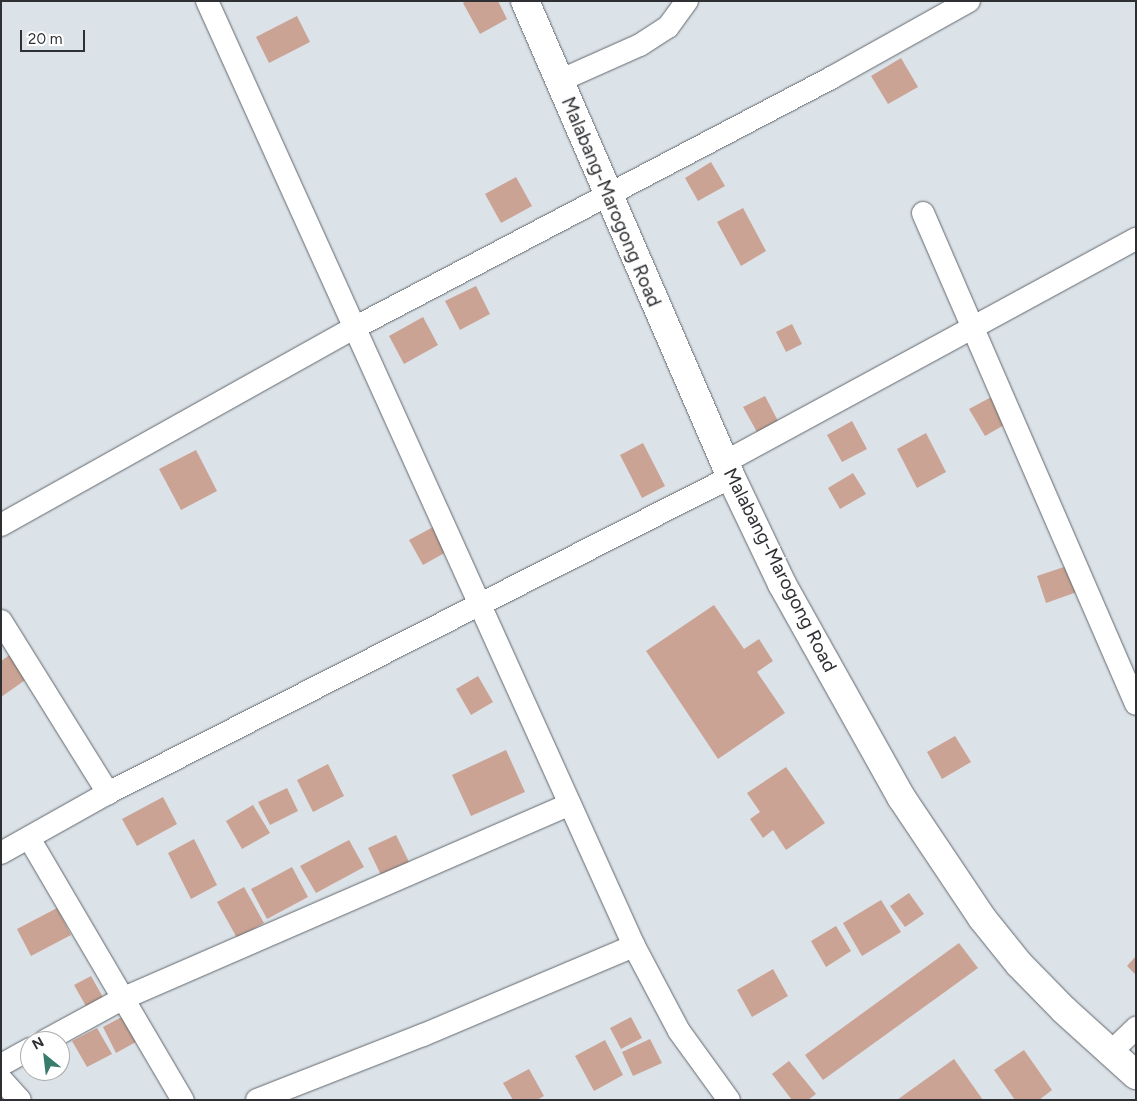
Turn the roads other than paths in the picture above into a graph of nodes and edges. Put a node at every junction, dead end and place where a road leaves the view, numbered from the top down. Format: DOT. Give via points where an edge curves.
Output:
graph roads {
  1 [pos="207,1"];
  2 [pos="525,1"];
  3 [pos="687,1"];
  4 [pos="969,1"];
  5 [pos="559,82"];
  6 [pos="607,194"];
  7 [pos="923,213"];
  8 [pos="1136,239"];
  9 [pos="975,326"];
  10 [pos="356,327"];
  11 [pos="728,469"];
  12 [pos="1,525"];
  13 [pos="478,602"];
  14 [pos="1,621"];
  15 [pos="1136,704"];
  16 [pos="108,794"];
  17 [pos="570,804"];
  18 [pos="29,838"];
  19 [pos="1,853"];
  20 [pos="634,946"];
  21 [pos="124,998"];
  22 [pos="1136,1028"];
  23 [pos="63,1031"];
  24 [pos="1111,1052"];
  25 [pos="20,1055"];
  26 [pos="1,1065"];
  27 [pos="1136,1075"];
  28 [pos="1,1079"];
  29 [pos="20,1100"];
  30 [pos="183,1100"];
  31 [pos="257,1100"];
  32 [pos="729,1100"];
  1 -- 10 [label="street"];
  2 -- 5 [label="main road, Malabang-Marogong Road"];
  3 -- 5 [label="street" via="668,27 640,45"];
  4 -- 6 [label="street"];
  5 -- 6 [label="main road, Malabang-Marogong Road"];
  6 -- 10 [label="street"];
  6 -- 11 [label="main road, Malabang-Marogong Road"];
  7 -- 9 [label="street"];
  8 -- 9 [label="street"];
  9 -- 11 [label="street"];
  9 -- 15 [label="street"];
  10 -- 12 [label="street"];
  10 -- 13 [label="street"];
  11 -- 13 [label="street"];
  11 -- 24 [label="main road, Malabang-Marogong Road" via="782,584 901,797 941,858 982,918 1019,964"];
  13 -- 16 [label="street"];
  13 -- 17 [label="street"];
  14 -- 16 [label="street"];
  16 -- 18 [label="street"];
  17 -- 20 [label="street"];
  17 -- 21 [label="street"];
  18 -- 19 [label="street"];
  18 -- 21 [label="street"];
  20 -- 31 [label="street" via="423,1036"];
  20 -- 32 [label="street" via="679,1031"];
  21 -- 23 [label="street"];
  21 -- 30 [label="street"];
  22 -- 24 [label="street"];
  24 -- 27 [label="main road, Malabang-Marogong Road"];
  25 -- 26 [label="street"];
  28 -- 29 [label="street"];
}
